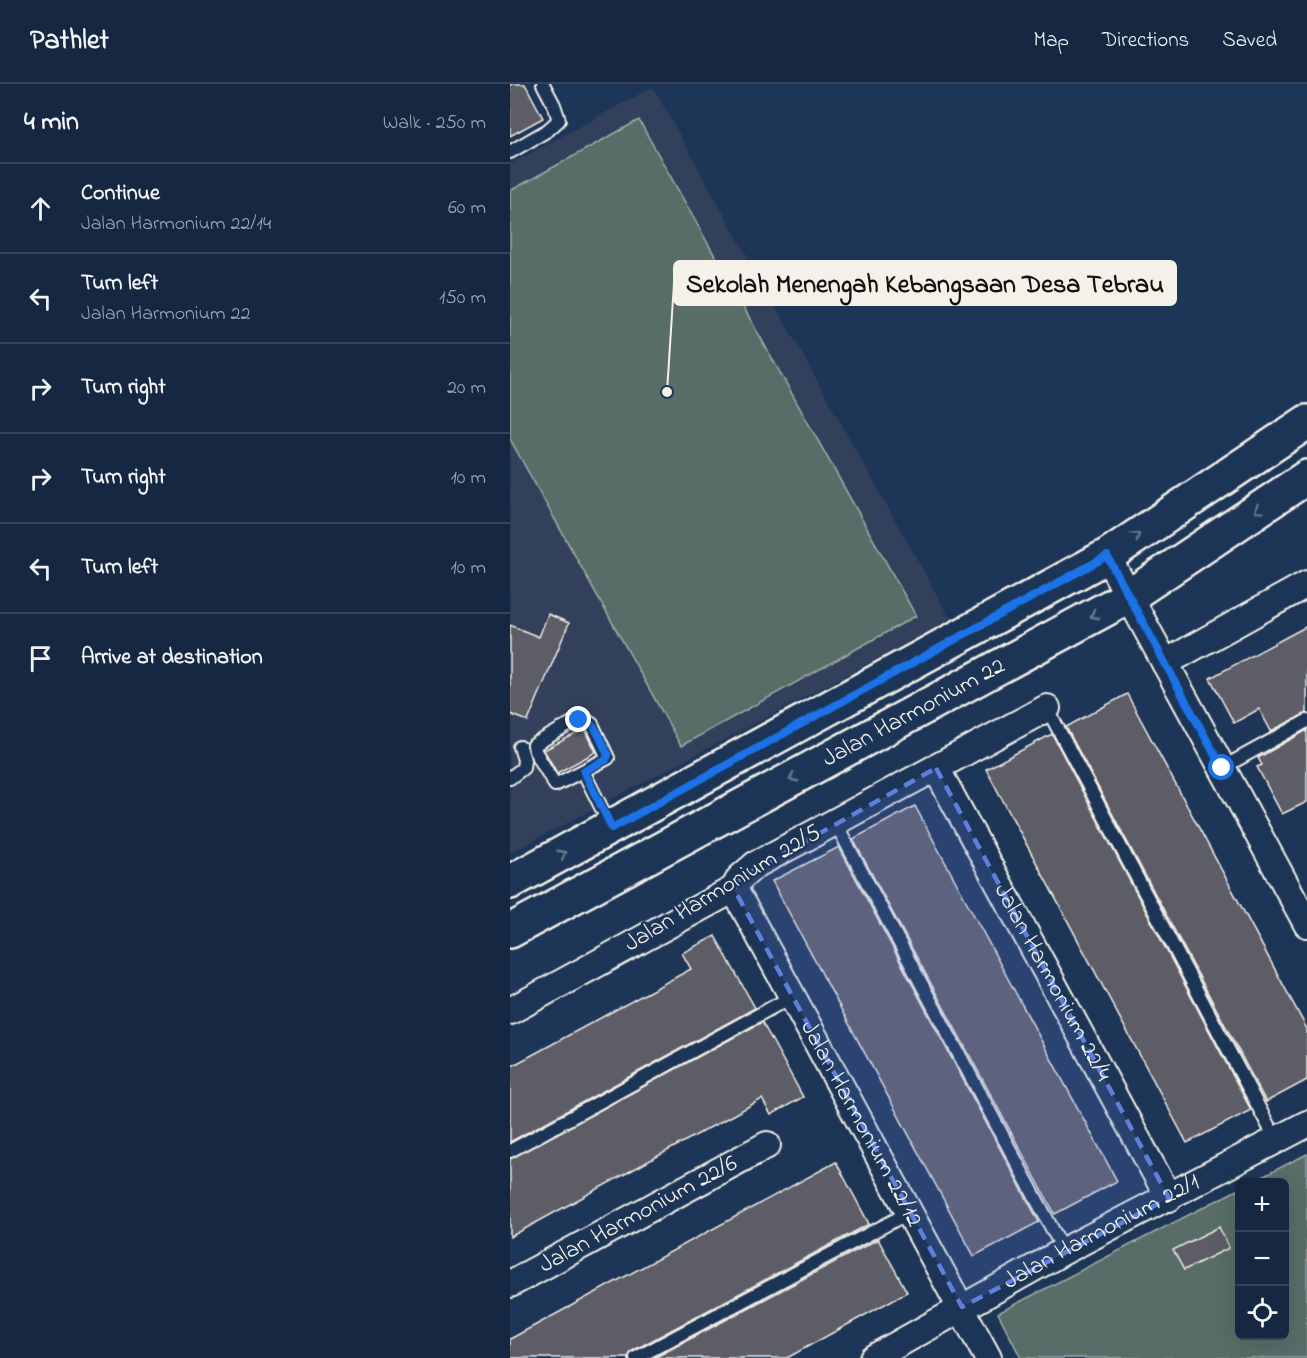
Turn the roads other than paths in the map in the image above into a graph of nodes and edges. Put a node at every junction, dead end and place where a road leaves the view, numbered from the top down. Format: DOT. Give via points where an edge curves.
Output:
graph roads {
  1 [pos="543,84"];
  2 [pos="510,152"];
  3 [pos="1307,422"];
  4 [pos="1307,477"];
  5 [pos="1107,556"];
  6 [pos="1307,584"];
  7 [pos="1128,597"];
  8 [pos="1165,663"];
  9 [pos="1047,708"];
  10 [pos="1307,721"];
  11 [pos="520,747"];
  12 [pos="936,768"];
  13 [pos="1222,768"];
  14 [pos="584,771"];
  15 [pos="510,778"];
  16 [pos="835,822"];
  17 [pos="612,828"];
  18 [pos="510,882"];
  19 [pos="734,889"];
  20 [pos="1307,924"];
  21 [pos="510,931"];
  22 [pos="793,996"];
  23 [pos="510,1011"];
  24 [pos="1307,1124"];
  25 [pos="1276,1140"];
  26 [pos="767,1145"];
  27 [pos="510,1150"];
  28 [pos="1169,1198"];
  29 [pos="910,1212"];
  30 [pos="1064,1251"];
  31 [pos="510,1284"];
  32 [pos="962,1307"];
  33 [pos="636,1358"];
  34 [pos="873,1358"];
  35 [pos="988,1358"];
  1 -- 2 [label="lane" via="558,120"];
  5 -- 3 [label="street, Jalan Harmonium 22, one-way"];
  4 -- 7 [label="street, Jalan Harmonium 22, one-way"];
  5 -- 7 [label="street"];
  5 -- 17 [label="street, Jalan Harmonium 22"];
  6 -- 8 [label="street"];
  7 -- 8 [label="street"];
  7 -- 21 [label="street, Jalan Harmonium 22, one-way"];
  8 -- 13 [label="street"];
  9 -- 12 [label="street, Jalan Harmonium 22/5"];
  9 -- 25 [label="lane"];
  10 -- 13 [label="lane"];
  11 -- 15 [label="lane" via="523,768"];
  12 -- 16 [label="street, Jalan Harmonium 22/5"];
  12 -- 28 [label="street, Jalan Harmonium 22/4"];
  13 -- 20 [label="street"];
  14 -- 14 [label="lane" via="608,757 588,720 572,723 534,745 555,785"];
  14 -- 17 [label="lane"];
  16 -- 19 [label="street, Jalan Harmonium 22/5" via="754,865"];
  16 -- 30 [label="lane"];
  18 -- 17 [label="street, Jalan Harmonium 22, one-way"];
  19 -- 22 [label="street, Jalan Harmonium 22/12"];
  19 -- 23 [label="street, Jalan Harmonium 22/5"];
  22 -- 27 [label="lane"];
  22 -- 29 [label="street, Jalan Harmonium 22/12"];
  24 -- 25 [label="street, Jalan Harmonium 22/1"];
  25 -- 28 [label="street, Jalan Harmonium 22/1"];
  26 -- 31 [label="street, Jalan Harmonium 22/6"];
  28 -- 30 [label="street, Jalan Harmonium 22/1"];
  29 -- 32 [label="street, Jalan Harmonium 22/12"];
  29 -- 33 [label="lane"];
  30 -- 32 [label="street, Jalan Harmonium 22/1"];
  32 -- 34 [label="street, Jalan Harmonium 22/1"];
  32 -- 35 [label="street, Jalan Harmonium 22/12"];
}
